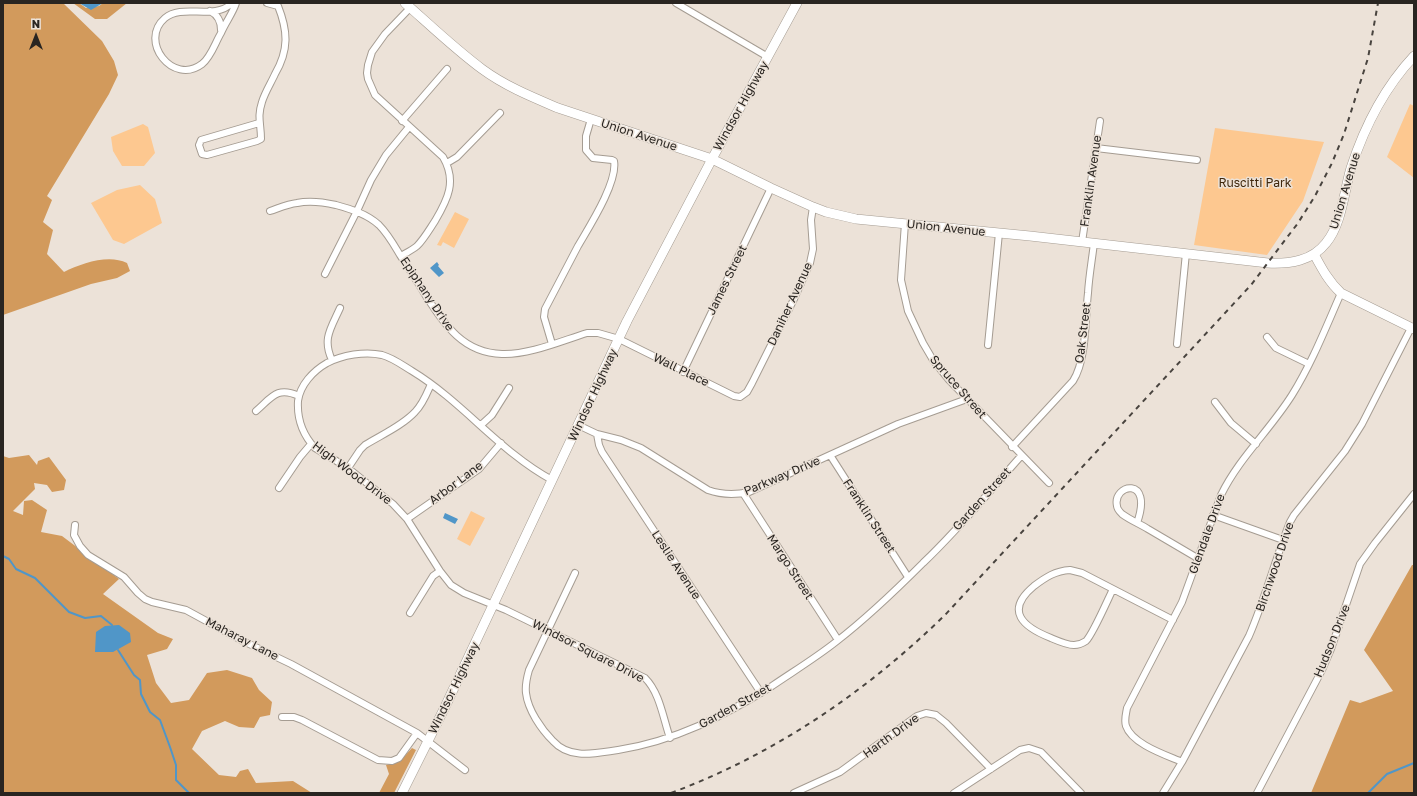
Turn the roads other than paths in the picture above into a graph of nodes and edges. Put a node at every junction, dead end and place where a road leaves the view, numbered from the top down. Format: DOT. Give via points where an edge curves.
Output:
graph roads {
  1 [pos="232,3"];
  2 [pos="236,3"];
  3 [pos="267,3"];
  4 [pos="676,3"];
  5 [pos="797,3"];
  6 [pos="278,5"];
  7 [pos="408,5"];
  8 [pos="210,11"];
  9 [pos="221,32"];
  10 [pos="1414,56"];
  11 [pos="768,57"];
  12 [pos="447,69"];
  13 [pos="500,113"];
  14 [pos="591,119"];
  15 [pos="402,121"];
  16 [pos="1100,121"];
  17 [pos="259,123"];
  18 [pos="409,127"];
  19 [pos="1096,148"];
  20 [pos="712,159"];
  21 [pos="1196,160"];
  22 [pos="447,163"];
  23 [pos="772,188"];
  24 [pos="813,208"];
  25 [pos="270,211"];
  26 [pos="357,211"];
  27 [pos="905,224"];
  28 [pos="999,233"];
  29 [pos="1082,242"];
  30 [pos="1094,243"];
  31 [pos="1186,253"];
  32 [pos="1314,254"];
  33 [pos="401,256"];
  34 [pos="325,274"];
  35 [pos="1342,293"];
  36 [pos="340,308"];
  37 [pos="1413,328"];
  38 [pos="1267,337"];
  39 [pos="619,339"];
  40 [pos="552,344"];
  41 [pos="1177,344"];
  42 [pos="988,345"];
  43 [pos="332,360"];
  44 [pos="1309,364"];
  45 [pos="683,372"];
  46 [pos="431,384"];
  47 [pos="509,388"];
  48 [pos="299,396"];
  49 [pos="744,396"];
  50 [pos="967,399"];
  51 [pos="1215,402"];
  52 [pos="256,411"];
  53 [pos="481,425"];
  54 [pos="578,425"];
  55 [pos="597,434"];
  56 [pos="501,443"];
  57 [pos="311,444"];
  58 [pos="1256,444"];
  59 [pos="1012,447"];
  60 [pos="830,455"];
  61 [pos="1021,456"];
  62 [pos="348,468"];
  63 [pos="552,480"];
  64 [pos="1049,483"];
  65 [pos="279,488"];
  66 [pos="743,493"];
  67 [pos="1414,494"];
  68 [pos="1214,515"];
  69 [pos="407,519"];
  70 [pos="1137,523"];
  71 [pos="75,525"];
  72 [pos="1283,540"];
  73 [pos="1199,559"];
  74 [pos="440,571"];
  75 [pos="575,573"];
  76 [pos="908,577"];
  77 [pos="1113,589"];
  78 [pos="493,605"];
  79 [pos="410,613"];
  80 [pos="1173,620"];
  81 [pos="548,630"];
  82 [pos="838,640"];
  83 [pos="761,693"];
  84 [pos="282,717"];
  85 [pos="417,733"];
  86 [pos="670,738"];
  87 [pos="429,741"];
  88 [pos="1182,762"];
  89 [pos="991,769"];
  90 [pos="465,770"];
  91 [pos="1076,790"];
  92 [pos="402,793"];
  93 [pos="794,793"];
  94 [pos="954,793"];
  95 [pos="1163,793"];
  96 [pos="1257,793"];
  1 -- 8 [label="street" via="222,9"];
  2 -- 9 [label="street"];
  3 -- 6 [label="street"];
  4 -- 11 [label="street"];
  5 -- 11 [label="street, Windsor Highway"];
  6 -- 17 [label="street" via="284,20 285,49 281,64 262,101"];
  7 -- 14 [label="street, Union Avenue" via="482,69 510,86 558,108"];
  7 -- 15 [label="street" via="372,52 367,73 375,95"];
  8 -- 9 [label="street" via="219,18"];
  8 -- 9 [label="street" via="180,12 164,19 155,37 160,56 174,68 182,70 196,67 206,60"];
  10 -- 32 [label="street, Union Avenue" via="1401,70 1373,117 1351,168 1334,230 1327,242"];
  11 -- 20 [label="street, Windsor Highway"];
  12 -- 15 [label="street"];
  13 -- 22 [label="street" via="457,157"];
  14 -- 20 [label="street, Union Avenue"];
  14 -- 40 [label="street" via="586,136 586,150 593,158 614,161 614,168 600,206 544,309"];
  15 -- 18 [label="street"];
  16 -- 19 [label="street, Franklin Avenue"];
  17 -- 17 [label="street" via="261,139 207,155 202,154 199,145 201,140"];
  18 -- 22 [label="street" via="435,148"];
  18 -- 26 [label="street" via="386,155"];
  19 -- 21 [label="street"];
  19 -- 29 [label="street, Franklin Avenue"];
  20 -- 23 [label="street, Union Avenue"];
  20 -- 39 [label="street, Windsor Highway"];
  22 -- 33 [label="street" via="450,183 448,197 425,238"];
  23 -- 24 [label="street, Union Avenue"];
  23 -- 45 [label="street, James Street"];
  24 -- 27 [label="street, Union Avenue" via="856,219"];
  24 -- 49 [label="street, Daniher Avenue" via="811,220 814,249 810,263"];
  25 -- 26 [label="street, Epiphany Drive" via="296,203 310,202"];
  26 -- 33 [label="street, Epiphany Drive" via="379,225"];
  26 -- 34 [label="street"];
  27 -- 28 [label="street, Union Avenue"];
  27 -- 50 [label="street, Spruce Street" via="901,280 908,310 933,360"];
  28 -- 29 [label="street, Union Avenue"];
  28 -- 42 [label="street"];
  29 -- 30 [label="street, Union Avenue"];
  30 -- 31 [label="street, Union Avenue"];
  30 -- 59 [label="street, Oak Street" via="1079,370 1073,381"];
  31 -- 32 [label="street, Union Avenue" via="1284,263"];
  31 -- 41 [label="street"];
  32 -- 35 [label="street" via="1332,285"];
  33 -- 40 [label="street, Epiphany Drive" via="443,322 467,344 501,354 521,353"];
  35 -- 37 [label="street"];
  35 -- 44 [label="street, Glendale Drive"];
  36 -- 43 [label="street" via="328,336 328,350"];
  37 -- 72 [label="street, Birchwood Drive" via="1346,451 1294,515"];
  38 -- 44 [label="street" via="1276,348"];
  39 -- 40 [label="street, Epiphany Drive" via="592,332"];
  39 -- 45 [label="street, Wall Place"];
  39 -- 54 [label="street, Windsor Highway"];
  43 -- 46 [label="street, High Wood Drive" via="350,355 382,355"];
  43 -- 48 [label="street, High Wood Drive" via="311,375"];
  44 -- 58 [label="street, Glendale Drive" via="1274,422"];
  45 -- 49 [label="street, Wall Place" via="734,396"];
  46 -- 53 [label="street, High Wood Drive"];
  46 -- 62 [label="street" via="416,412 365,445"];
  47 -- 53 [label="street" via="492,415"];
  48 -- 52 [label="street" via="290,392 279,392"];
  48 -- 57 [label="street, High Wood Drive" via="300,421"];
  50 -- 59 [label="street, Spruce Street"];
  50 -- 60 [label="street, Parkway Drive" via="898,424"];
  51 -- 58 [label="street" via="1231,423"];
  53 -- 56 [label="street, High Wood Drive"];
  54 -- 55 [label="street, Parkway Drive"];
  54 -- 63 [label="street, Windsor Highway"];
  55 -- 66 [label="street, Parkway Drive" via="641,448 708,490 718,494"];
  55 -- 83 [label="street, Leslie Avenue" via="602,452"];
  56 -- 63 [label="street, High Wood Drive" via="534,471"];
  56 -- 69 [label="street, Arbor Lane" via="479,469"];
  57 -- 62 [label="street, High Wood Drive"];
  57 -- 65 [label="street"];
  58 -- 68 [label="street, Glendale Drive" via="1228,481"];
  59 -- 61 [label="street, Spruce Street"];
  60 -- 66 [label="street, Parkway Drive"];
  60 -- 76 [label="street, Franklin Street"];
  61 -- 64 [label="street, Spruce Street"];
  61 -- 76 [label="street, Garden Street"];
  62 -- 69 [label="street, High Wood Drive" via="393,504"];
  63 -- 78 [label="street, Windsor Highway"];
  66 -- 82 [label="street, Margo Street"];
  67 -- 96 [label="street, Hudson Drive" via="1360,564 1322,670"];
  68 -- 72 [label="street"];
  68 -- 73 [label="street, Glendale Drive"];
  69 -- 74 [label="street, High Wood Drive"];
  70 -- 70 [label="street" via="1117,508 1117,499 1126,488 1136,490 1141,498 1141,511"];
  70 -- 73 [label="street"];
  71 -- 85 [label="street, Maharay Lane" via="74,535 88,555 124,577 145,599 186,610"];
  72 -- 88 [label="street, Birchwood Drive" via="1249,636"];
  73 -- 80 [label="street, Glendale Drive"];
  74 -- 78 [label="street, High Wood Drive" via="451,584 464,593"];
  74 -- 79 [label="street" via="433,576"];
  75 -- 81 [label="street, Garden Street"];
  76 -- 82 [label="street, Garden Street"];
  77 -- 77 [label="street" via="1082,573 1059,571 1044,578 1030,590 1021,602 1021,617 1026,624 1041,634 1058,641 1081,644 1088,638"];
  77 -- 80 [label="street"];
  78 -- 81 [label="street, Windsor Square Drive"];
  78 -- 87 [label="street, Windsor Highway"];
  80 -- 88 [label="street, Glendale Drive" via="1127,708 1125,718 1130,733 1142,744"];
  81 -- 86 [label="street, Windsor Square Drive" via="645,678 655,692"];
  81 -- 86 [label="street, Garden Street" via="529,670 526,692 529,707 554,743 568,752 588,754 641,746"];
  82 -- 83 [label="street, Garden Street"];
  83 -- 86 [label="street, Garden Street" via="708,722"];
  84 -- 85 [label="street" via="302,720 378,760 392,761 399,758"];
  85 -- 87 [label="street, Maharay Lane"];
  87 -- 90 [label="street, Maharay Lane"];
  87 -- 92 [label="street, Windsor Highway"];
  88 -- 95 [label="street, Birchwood Drive"];
  89 -- 91 [label="street" via="1020,750 1029,748 1041,752"];
  89 -- 93 [label="street, Harth Drive" via="946,723 936,715 926,713 917,716 840,772"];
  89 -- 94 [label="street"];
}
